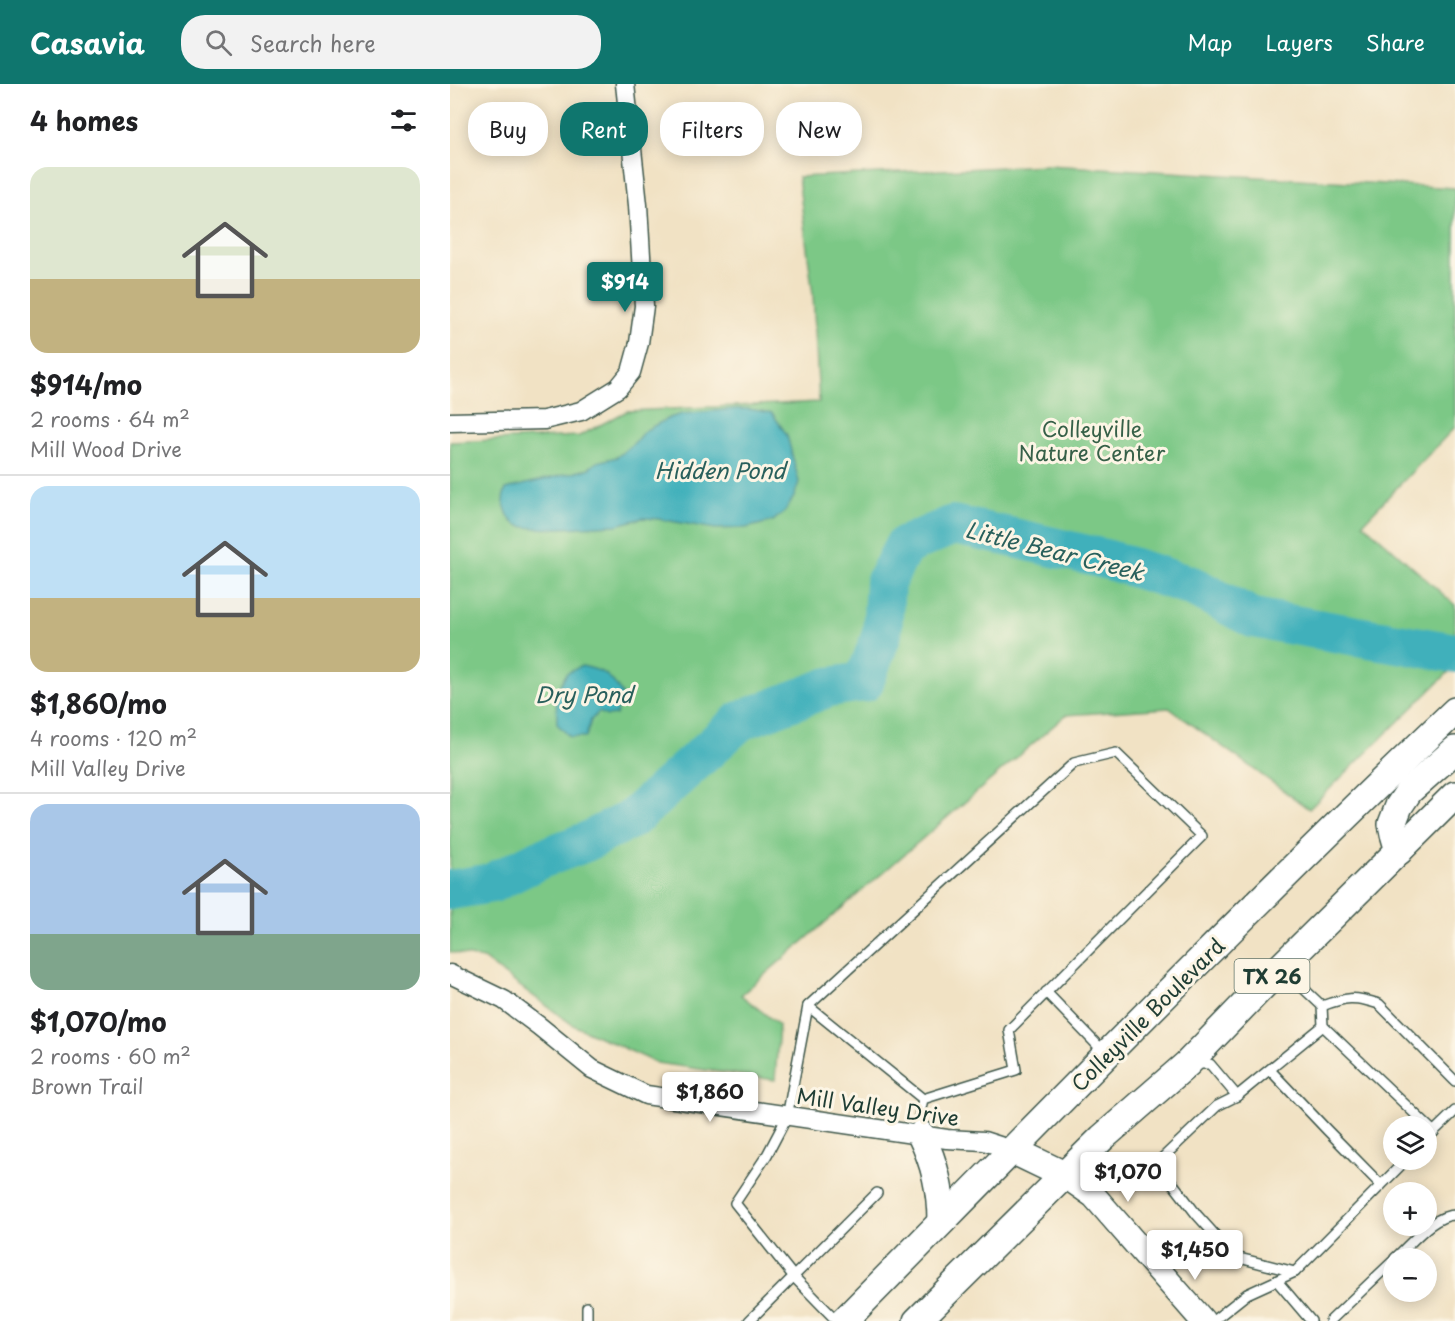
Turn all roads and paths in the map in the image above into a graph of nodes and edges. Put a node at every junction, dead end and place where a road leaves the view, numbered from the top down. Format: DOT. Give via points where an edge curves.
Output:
graph roads {
  1 [pos="625,84"];
  2 [pos="450,422"];
  3 [pos="1455,711"];
  4 [pos="1455,750"];
  5 [pos="1447,803"];
  6 [pos="1399,851"];
  7 [pos="1281,967"];
  8 [pos="450,974"];
  9 [pos="1046,992"];
  10 [pos="807,1006"];
  11 [pos="1322,1006"];
  12 [pos="1323,1026"];
  13 [pos="1107,1054"];
  14 [pos="1187,1064"];
  15 [pos="1270,1070"];
  16 [pos="1455,1081"];
  17 [pos="1238,1096"];
  18 [pos="923,1099"];
  19 [pos="1455,1111"];
  20 [pos="1417,1116"];
  21 [pos="787,1117"];
  22 [pos="1437,1129"];
  23 [pos="918,1135"];
  24 [pos="1012,1150"];
  25 [pos="1396,1170"];
  26 [pos="1064,1175"];
  27 [pos="1381,1185"];
  28 [pos="877,1192"];
  29 [pos="1455,1215"];
  30 [pos="941,1222"];
  31 [pos="1406,1248"];
  32 [pos="1383,1270"];
  33 [pos="1295,1272"];
  34 [pos="794,1277"];
  35 [pos="1277,1281"];
  36 [pos="587,1307"];
  37 [pos="587,1321"];
  38 [pos="749,1321"];
  39 [pos="837,1321"];
  40 [pos="844,1321"];
  41 [pos="917,1321"];
  42 [pos="1203,1321"];
  43 [pos="1213,1321"];
  44 [pos="1311,1321"];
  45 [pos="1330,1321"];
  1 -- 2 [label="street" via="644,306 631,372 618,388 581,411 544,420"];
  3 -- 13 [label="main road, Colleyville Boulevard / TX 26"];
  4 -- 6 [label="main road" via="1409,791 1399,806 1392,824"];
  5 -- 6 [label="main road, TX 26"];
  6 -- 7 [label="main road, TX 26"];
  7 -- 11 [label="lane"];
  7 -- 14 [label="main road, TX 26"];
  8 -- 21 [label="street, Mill Valley Drive" via="504,1000 592,1069 646,1095"];
  9 -- 10 [label="lane" via="1202,836 1116,753 1074,763"];
  9 -- 13 [label="lane"];
  9 -- 18 [label="lane" via="1009,1030 1016,1070"];
  10 -- 18 [label="lane"];
  10 -- 21 [label="lane"];
  11 -- 12 [label="lane"];
  11 -- 16 [label="lane" via="1342,999 1379,1004"];
  12 -- 15 [label="lane"];
  12 -- 20 [label="lane"];
  13 -- 24 [label="main road, Colleyville Boulevard / TX 26"];
  14 -- 17 [label="lane" via="1210,1064"];
  14 -- 26 [label="main road, TX 26"];
  15 -- 17 [label="lane"];
  15 -- 27 [label="lane"];
  17 -- 33 [label="lane" via="1217,1106 1157,1163 1235,1257"];
  18 -- 23 [label="lane"];
  19 -- 22 [label="lane"];
  21 -- 23 [label="street, Mill Valley Drive"];
  21 -- 34 [label="lane" via="735,1203"];
  23 -- 24 [label="street, Mill Valley Drive" via="984,1140"];
  23 -- 30 [label="main road" via="929,1152 940,1188"];
  24 -- 26 [label="main road"];
  24 -- 30 [label="main road, Colleyville Boulevard / TX 26"];
  25 -- 27 [label="lane"];
  26 -- 41 [label="main road, TX 26"];
  26 -- 42 [label="street" via="1094,1196"];
  27 -- 33 [label="lane"];
  28 -- 34 [label="lane"];
  29 -- 31 [label="lane" via="1433,1222"];
  30 -- 40 [label="main road, Colleyville Boulevard / TX 26"];
  32 -- 45 [label="lane"];
  33 -- 35 [label="lane"];
  34 -- 38 [label="lane"];
  34 -- 39 [label="lane"];
  35 -- 43 [label="lane" via="1248,1294"];
  35 -- 44 [label="lane"];
  36 -- 37 [label="lane"];
}
